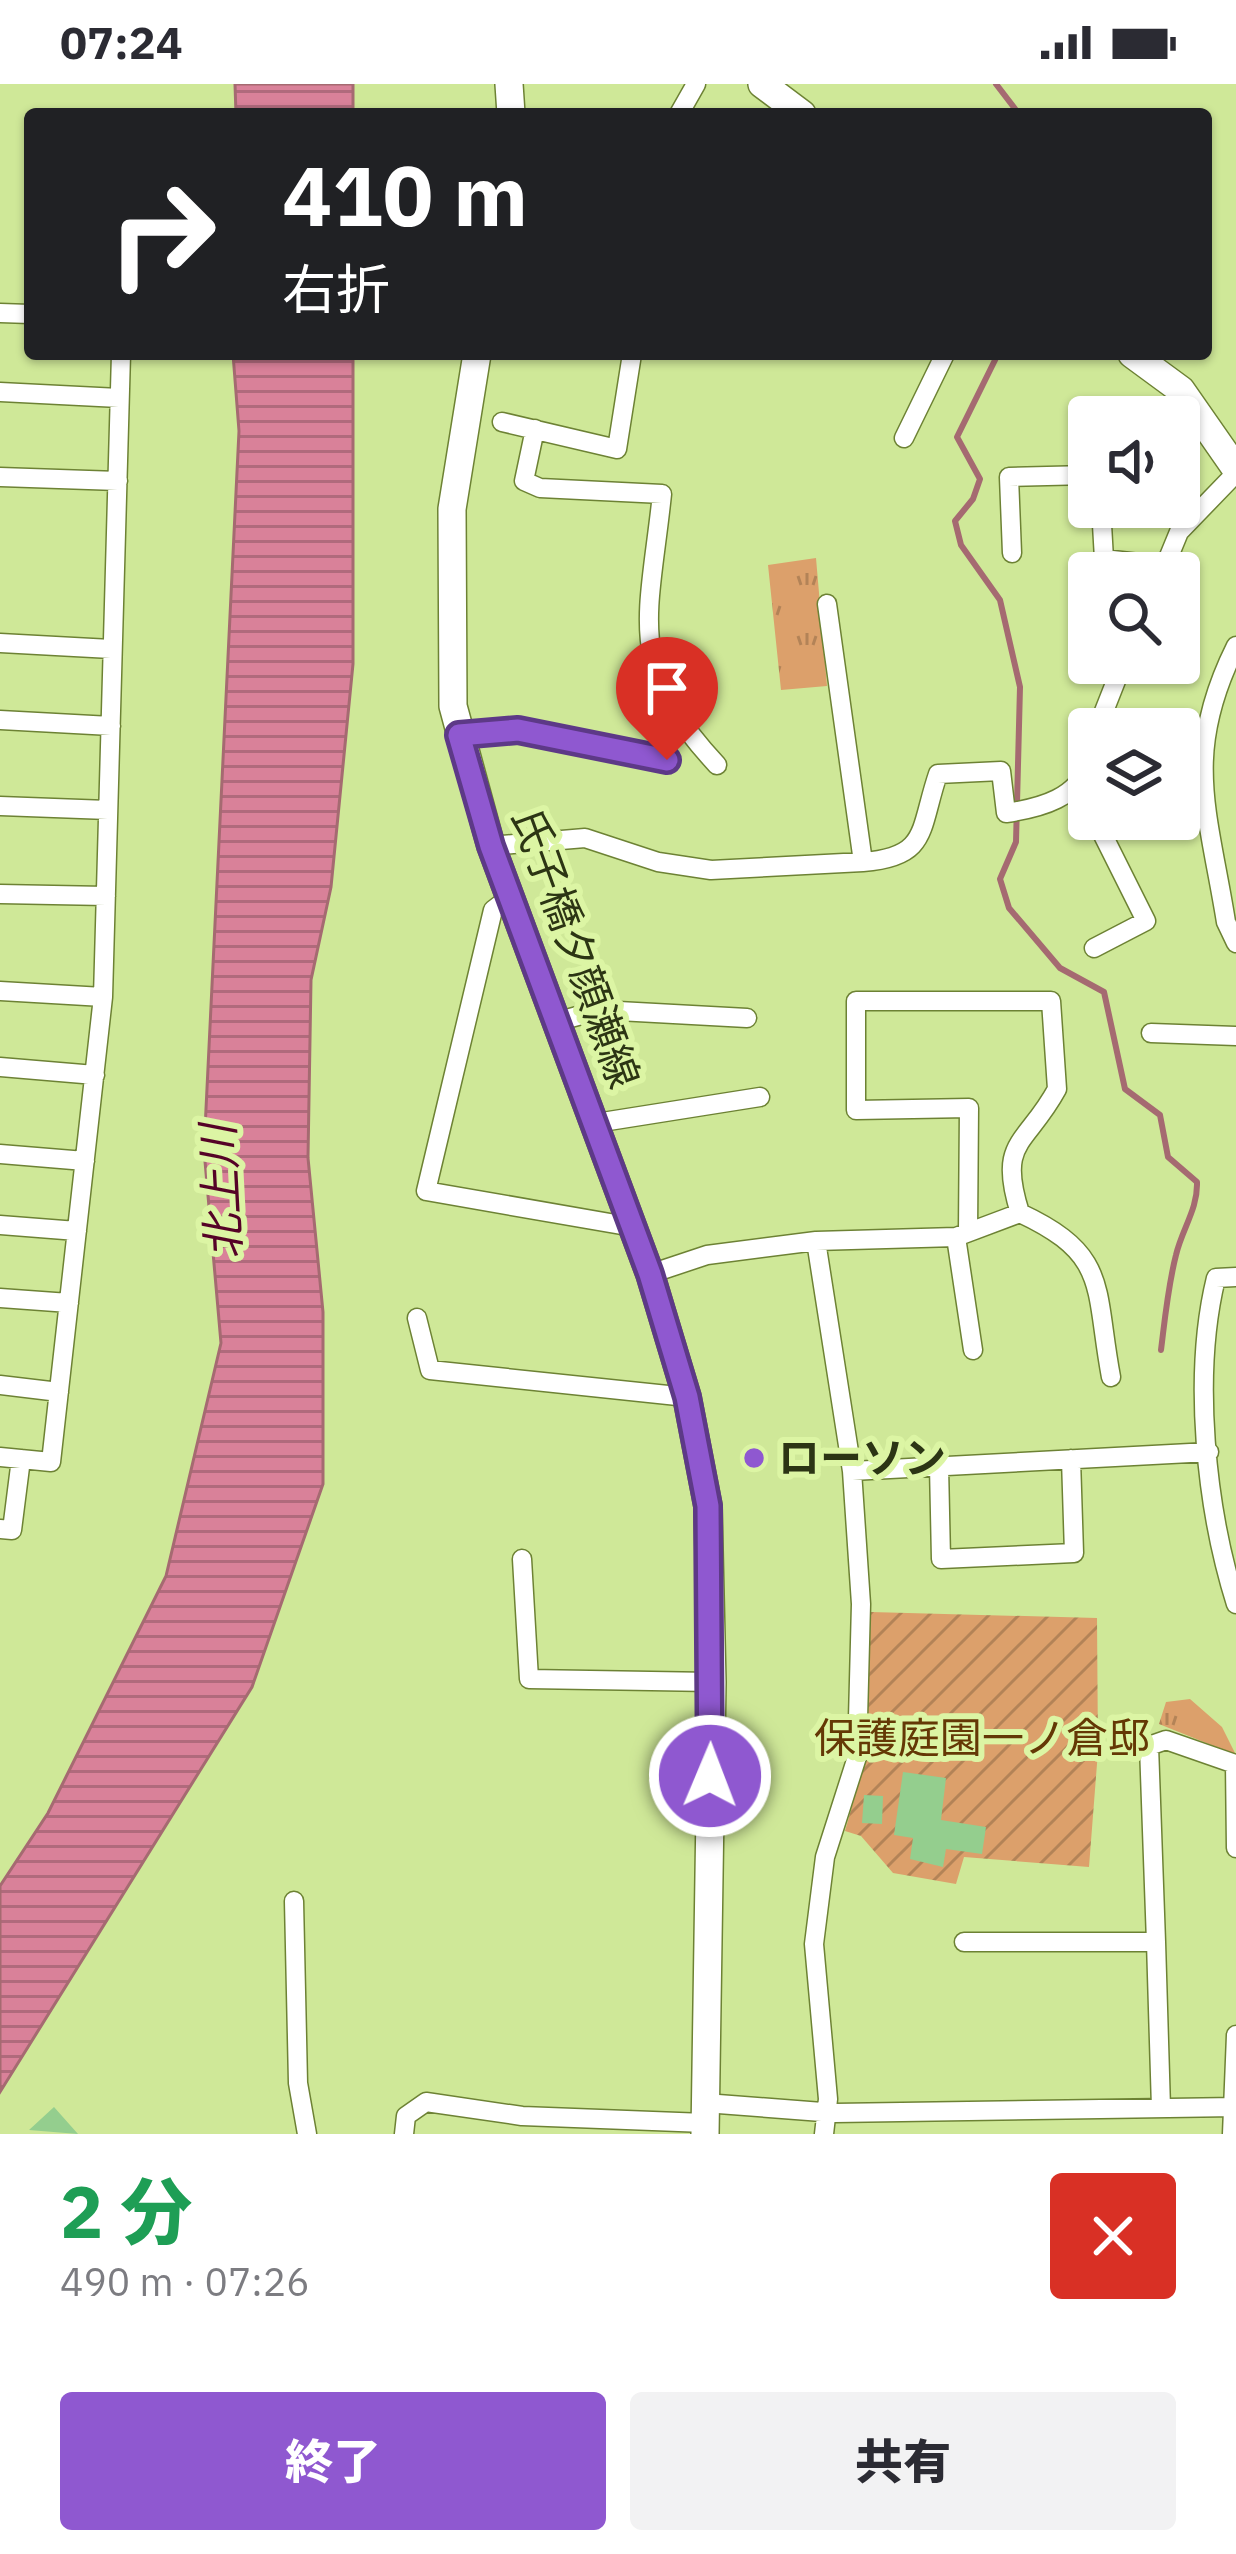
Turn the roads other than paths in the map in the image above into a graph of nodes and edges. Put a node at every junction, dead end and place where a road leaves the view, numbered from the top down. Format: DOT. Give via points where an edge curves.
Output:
graph roads {
  1 [pos="762,84"];
  2 [pos="794,108"];
  3 [pos="121,360"];
  4 [pos="476,360"];
  5 [pos="631,360"];
  6 [pos="942,360"];
  7 [pos="1137,360"];
  8 [pos="0,392"];
  9 [pos="1170,396"];
  10 [pos="119,398"];
  11 [pos="502,422"];
  12 [pos="535,429"];
  13 [pos="1223,430"];
  14 [pos="904,438"];
  15 [pos="1236,471"];
  16 [pos="1068,476"];
  17 [pos="0,477"];
  18 [pos="118,482"];
  19 [pos="1171,552"];
  20 [pos="1012,553"];
  21 [pos="827,604"];
  22 [pos="0,643"];
  23 [pos="1236,646"];
  24 [pos="111,649"];
  25 [pos="0,720"];
  26 [pos="111,726"];
  27 [pos="459,735"];
  28 [pos="667,760"];
  29 [pos="718,765"];
  30 [pos="1068,793"];
  31 [pos="0,806"];
  32 [pos="108,810"];
  33 [pos="1105,840"];
  34 [pos="491,846"];
  35 [pos="863,862"];
  36 [pos="1226,863"];
  37 [pos="0,894"];
  38 [pos="106,896"];
  39 [pos="510,897"];
  40 [pos="1236,943"];
  41 [pos="1094,948"];
  42 [pos="0,991"];
  43 [pos="103,997"];
  44 [pos="747,1018"];
  45 [pos="559,1021"];
  46 [pos="1151,1033"];
  47 [pos="1236,1036"];
  48 [pos="0,1067"];
  49 [pos="95,1075"];
  50 [pos="760,1097"];
  51 [pos="596,1123"];
  52 [pos="0,1154"];
  53 [pos="85,1161"];
  54 [pos="1020,1213"];
  55 [pos="0,1226"];
  56 [pos="633,1227"];
  57 [pos="77,1231"];
  58 [pos="962,1234"];
  59 [pos="816,1241"];
  60 [pos="650,1274"];
  61 [pos="1236,1277"];
  62 [pos="0,1298"];
  63 [pos="69,1303"];
  64 [pos="417,1318"];
  65 [pos="973,1350"];
  66 [pos="1111,1377"];
  67 [pos="0,1385"];
  68 [pos="59,1391"];
  69 [pos="687,1397"];
  70 [pos="1209,1452"];
  71 [pos="0,1457"];
  72 [pos="21,1459"];
  73 [pos="1071,1460"];
  74 [pos="939,1466"];
  75 [pos="852,1471"];
  76 [pos="0,1528"];
  77 [pos="522,1559"];
  78 [pos="1236,1604"];
  79 [pos="712,1682"];
  80 [pos="1236,1848"];
  81 [pos="294,1901"];
  82 [pos="964,1942"];
  83 [pos="1156,1942"];
  84 [pos="1236,2035"];
  85 [pos="1161,2108"];
  86 [pos="1234,2108"];
  87 [pos="824,2111"];
  88 [pos="1050,2111"];
  89 [pos="705,2120"];
  90 [pos="308,2134"];
  91 [pos="404,2134"];
  92 [pos="824,2134"];
  93 [pos="1051,2134"];
  94 [pos="1232,2134"];
  1 -- 2 [label="main road"];
  3 -- 10 [label="street"];
  4 -- 27 [label="main road, 氏子橋夕顔瀬線" via="452,509"];
  5 -- 12 [label="street" via="617,448"];
  6 -- 14 [label="street"];
  7 -- 9 [label="main road"];
  8 -- 10 [label="street"];
  10 -- 18 [label="street"];
  11 -- 12 [label="street"];
  12 -- 29 [label="street" via="524,481 662,494 647,638 657,683 680,725"];
  13 -- 15 [label="main road"];
  15 -- 19 [label="street" via="1179,532"];
  16 -- 20 [label="street" via="1009,477"];
  17 -- 18 [label="street"];
  18 -- 24 [label="street"];
  21 -- 35 [label="street"];
  22 -- 24 [label="street"];
  23 -- 36 [label="street" via="1218,682 1200,773"];
  24 -- 26 [label="street"];
  25 -- 26 [label="street"];
  26 -- 32 [label="street"];
  27 -- 28 [label="street" via="518,730"];
  27 -- 34 [label="main road, 氏子橋夕顔瀬線"];
  30 -- 35 [label="street" via="1006,813 1001,771 938,774 913,847 901,859"];
  31 -- 32 [label="street"];
  32 -- 38 [label="street"];
  33 -- 41 [label="street" via="1145,921"];
  34 -- 35 [label="street" via="585,838 711,870"];
  34 -- 39 [label="main road, 氏子橋夕顔瀬線"];
  36 -- 40 [label="street" via="1226,922"];
  37 -- 38 [label="street"];
  38 -- 43 [label="street"];
  39 -- 45 [label="main road, 氏子橋夕顔瀬線"];
  39 -- 56 [label="street" via="494,910 426,1191"];
  42 -- 43 [label="street"];
  43 -- 49 [label="street"];
  44 -- 45 [label="street" via="600,1010"];
  45 -- 51 [label="main road, 氏子橋夕顔瀬線"];
  46 -- 47 [label="street"];
  48 -- 49 [label="street"];
  49 -- 53 [label="street"];
  50 -- 51 [label="street"];
  51 -- 56 [label="main road, 氏子橋夕顔瀬線"];
  52 -- 53 [label="street"];
  53 -- 57 [label="street"];
  54 -- 58 [label="street"];
  54 -- 58 [label="street" via="1007,1173 1022,1135 1057,1089 1051,1001 856,1001 856,1110 969,1108"];
  54 -- 66 [label="street" via="1066,1234 1089,1261"];
  55 -- 57 [label="street"];
  56 -- 60 [label="main road, 氏子橋夕顔瀬線"];
  57 -- 63 [label="street"];
  58 -- 59 [label="street"];
  58 -- 65 [label="street"];
  59 -- 60 [label="street" via="707,1255"];
  59 -- 75 [label="street"];
  60 -- 69 [label="main road, 氏子橋夕顔瀬線"];
  61 -- 70 [label="street" via="1216,1278 1206,1319"];
  62 -- 63 [label="street"];
  63 -- 68 [label="street"];
  64 -- 69 [label="street" via="430,1370"];
  67 -- 68 [label="street"];
  68 -- 72 [label="street" via="51,1462"];
  69 -- 79 [label="main road, 氏子橋夕顔瀬線" via="708,1506"];
  70 -- 73 [label="street"];
  70 -- 78 [label="street" via="1214,1534"];
  71 -- 72 [label="street"];
  72 -- 76 [label="street" via="12,1530"];
  73 -- 74 [label="street"];
  73 -- 74 [label="street" via="1074,1553 941,1558"];
  74 -- 75 [label="street"];
  75 -- 87 [label="street" via="861,1604 857,1757 824,1857 814,1944"];
  77 -- 79 [label="street" via="529,1679"];
  79 -- 89 [label="main road, 氏子橋夕顔瀬線"];
  80 -- 83 [label="street" via="1235,1765 1166,1739 1149,1746"];
  81 -- 90 [label="street" via="298,2083"];
  82 -- 83 [label="street"];
  83 -- 85 [label="street"];
  84 -- 86 [label="street"];
  85 -- 86 [label="street"];
  85 -- 88 [label="street"];
  86 -- 94 [label="street"];
  87 -- 88 [label="street"];
  87 -- 89 [label="street"];
  87 -- 92 [label="street"];
  88 -- 93 [label="street"];
  89 -- 91 [label="street" via="505,2114 426,2102 406,2116"];
}
